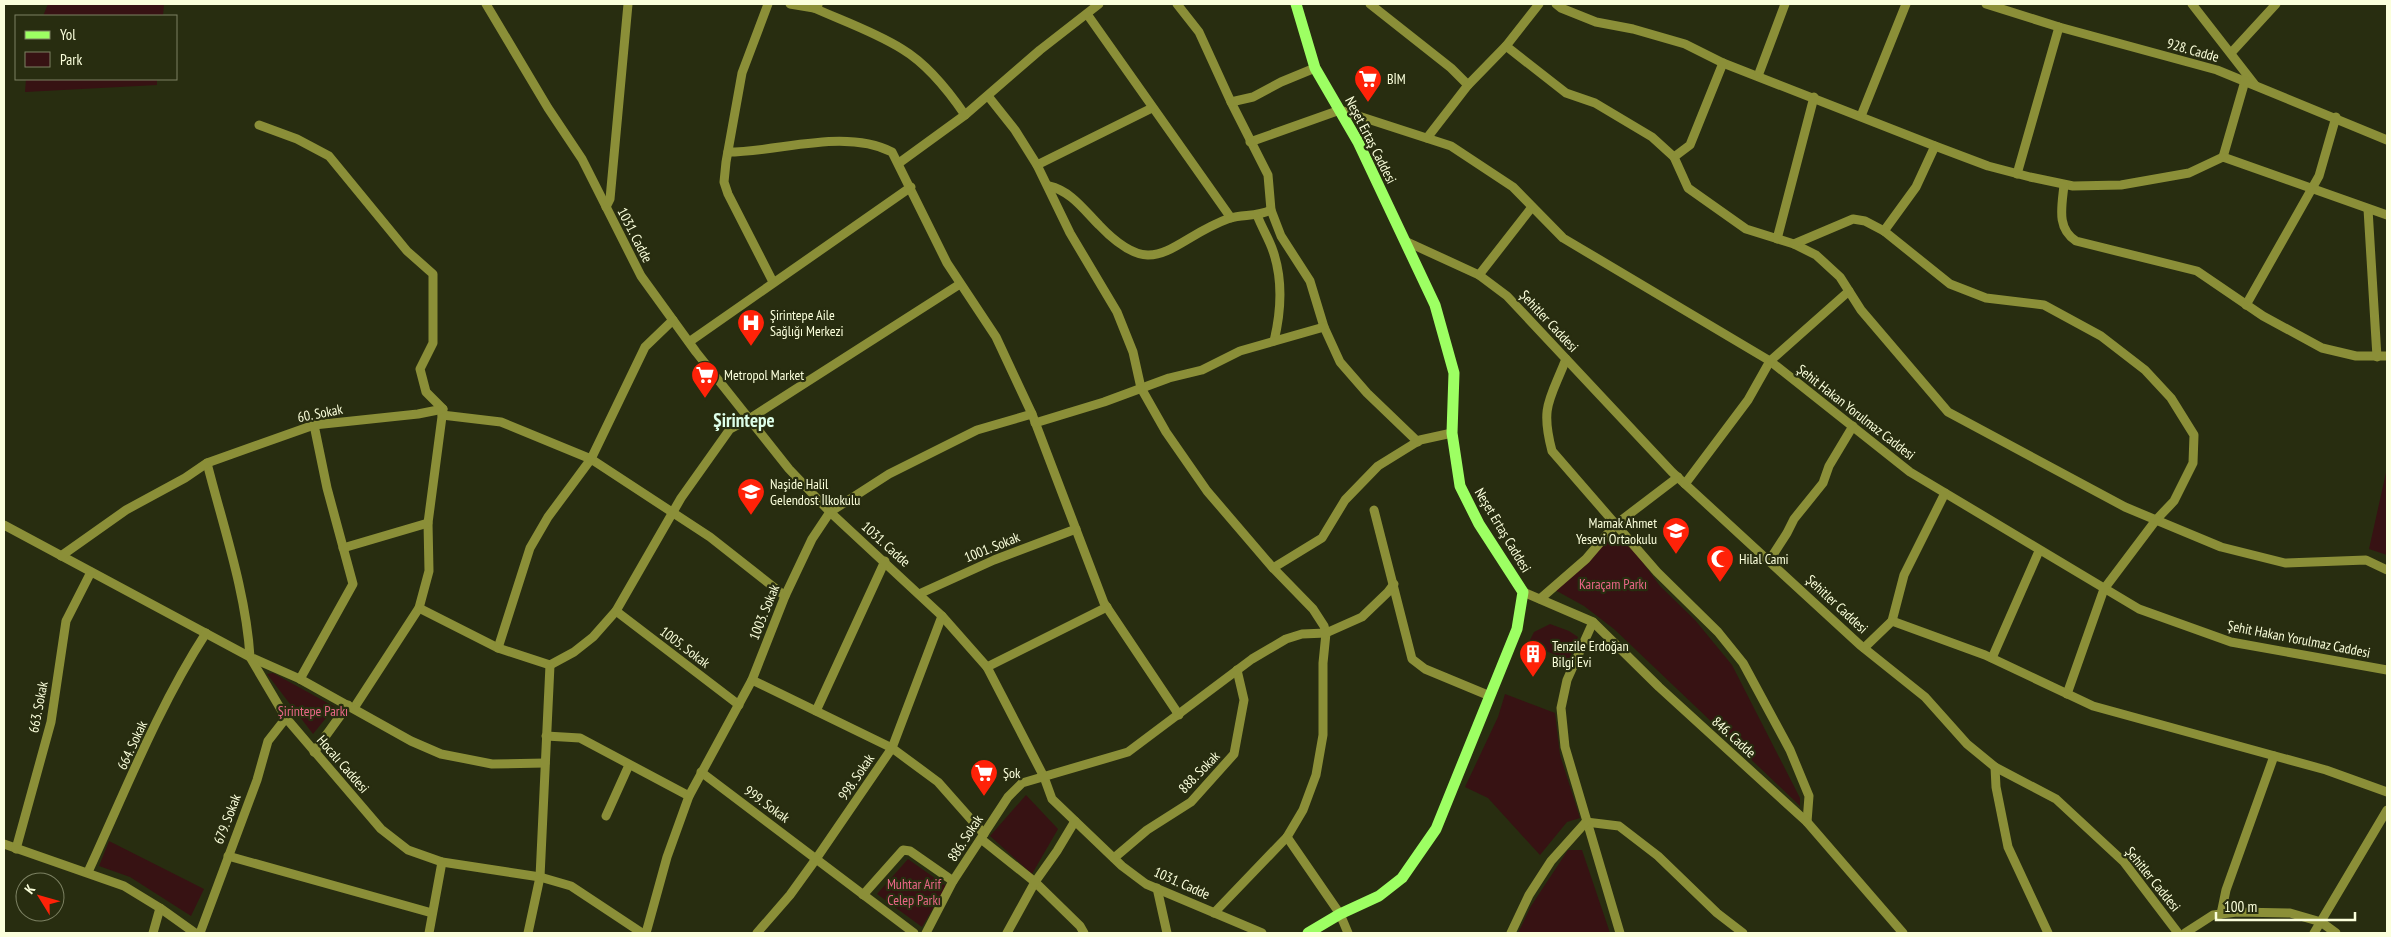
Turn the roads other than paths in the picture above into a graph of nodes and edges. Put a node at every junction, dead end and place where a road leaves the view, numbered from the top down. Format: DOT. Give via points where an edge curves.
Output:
graph roads {
  1 [pos="486,4"];
  2 [pos="628,4"];
  3 [pos="768,4"];
  4 [pos="792,4"];
  5 [pos="1099,4"];
  6 [pos="1177,4"];
  7 [pos="1296,4"];
  8 [pos="1370,4"];
  9 [pos="1539,4"];
  10 [pos="1556,4"];
  11 [pos="1785,4"];
  12 [pos="1906,4"];
  13 [pos="1986,4"];
  14 [pos="2192,4"];
  15 [pos="2276,4"];
  16 [pos="817,6"];
  17 [pos="1087,14"];
  18 [pos="2059,27"];
  19 [pos="1506,46"];
  20 [pos="2230,53"];
  21 [pos="1723,63"];
  22 [pos="1315,68"];
  23 [pos="1758,76"];
  24 [pos="2245,82"];
  25 [pos="1468,85"];
  26 [pos="2256,86"];
  27 [pos="988,96"];
  28 [pos="1814,98"];
  29 [pos="1231,102"];
  30 [pos="1152,108"];
  31 [pos="1340,110"];
  32 [pos="965,115"];
  33 [pos="1861,116"];
  34 [pos="2336,117"];
  35 [pos="258,125"];
  36 [pos="1427,138"];
  37 [pos="2387,140"];
  38 [pos="1250,142"];
  39 [pos="1935,146"];
  40 [pos="728,152"];
  41 [pos="1674,157"];
  42 [pos="2223,157"];
  43 [pos="899,163"];
  44 [pos="1037,165"];
  45 [pos="2017,174"];
  46 [pos="2064,185"];
  47 [pos="1049,186"];
  48 [pos="910,187"];
  49 [pos="2311,188"];
  50 [pos="606,207"];
  51 [pos="1532,207"];
  52 [pos="2368,209"];
  53 [pos="1271,210"];
  54 [pos="1257,215"];
  55 [pos="2387,215"];
  56 [pos="1231,218"];
  57 [pos="1884,231"];
  58 [pos="1777,239"];
  59 [pos="1405,241"];
  60 [pos="1794,244"];
  61 [pos="1479,275"];
  62 [pos="773,282"];
  63 [pos="960,284"];
  64 [pos="1849,291"];
  65 [pos="2246,306"];
  66 [pos="673,320"];
  67 [pos="1324,327"];
  68 [pos="1274,341"];
  69 [pos="689,342"];
  70 [pos="2387,356"];
  71 [pos="2377,357"];
  72 [pos="1566,359"];
  73 [pos="1770,362"];
  74 [pos="1141,388"];
  75 [pos="442,412"];
  76 [pos="1034,418"];
  77 [pos="749,419"];
  78 [pos="314,426"];
  79 [pos="1853,426"];
  80 [pos="1452,432"];
  81 [pos="1418,442"];
  82 [pos="591,459"];
  83 [pos="207,463"];
  84 [pos="1682,480"];
  85 [pos="1945,494"];
  86 [pos="1374,510"];
  87 [pos="672,512"];
  88 [pos="830,512"];
  89 [pos="2156,520"];
  90 [pos="428,524"];
  91 [pos="1615,524"];
  92 [pos="4,525"];
  93 [pos="1076,529"];
  94 [pos="343,548"];
  95 [pos="2039,551"];
  96 [pos="61,556"];
  97 [pos="885,561"];
  98 [pos="1769,561"];
  99 [pos="1273,568"];
  100 [pos="2387,570"];
  101 [pos="91,572"];
  102 [pos="1394,584"];
  103 [pos="2104,589"];
  104 [pos="1522,592"];
  105 [pos="919,594"];
  106 [pos="785,596"];
  107 [pos="1540,599"];
  108 [pos="1107,607"];
  109 [pos="419,608"];
  110 [pos="616,611"];
  111 [pos="942,616"];
  112 [pos="1892,621"];
  113 [pos="1592,622"];
  114 [pos="206,633"];
  115 [pos="1326,633"];
  116 [pos="498,648"];
  117 [pos="1864,648"];
  118 [pos="250,657"];
  119 [pos="1992,658"];
  120 [pos="550,665"];
  121 [pos="987,667"];
  122 [pos="1236,670"];
  123 [pos="2387,670"];
  124 [pos="300,679"];
  125 [pos="752,680"];
  126 [pos="2067,694"];
  127 [pos="1490,696"];
  128 [pos="738,705"];
  129 [pos="351,706"];
  130 [pos="816,711"];
  131 [pos="1179,714"];
  132 [pos="286,718"];
  133 [pos="546,736"];
  134 [pos="892,748"];
  135 [pos="314,752"];
  136 [pos="2274,756"];
  137 [pos="545,763"];
  138 [pos="629,765"];
  139 [pos="1995,766"];
  140 [pos="701,772"];
  141 [pos="1044,777"];
  142 [pos="2387,792"];
  143 [pos="689,796"];
  144 [pos="2387,810"];
  145 [pos="606,816"];
  146 [pos="1075,821"];
  147 [pos="1586,822"];
  148 [pos="1807,822"];
  149 [pos="983,837"];
  150 [pos="1287,837"];
  151 [pos="4,844"];
  152 [pos="16,850"];
  153 [pos="228,856"];
  154 [pos="816,858"];
  155 [pos="1114,858"];
  156 [pos="442,862"];
  157 [pos="88,872"];
  158 [pos="540,877"];
  159 [pos="953,881"];
  160 [pos="1035,882"];
  161 [pos="1157,888"];
  162 [pos="863,895"];
  163 [pos="160,908"];
  164 [pos="1214,912"];
  165 [pos="432,913"];
  166 [pos="1340,914"];
  167 [pos="2222,914"];
  168 [pos="2321,922"];
  169 [pos="153,933"];
  170 [pos="194,933"];
  171 [pos="200,933"];
  172 [pos="429,933"];
  173 [pos="528,933"];
  174 [pos="642,933"];
  175 [pos="646,933"];
  176 [pos="757,933"];
  177 [pos="914,933"];
  178 [pos="926,933"];
  179 [pos="1007,933"];
  180 [pos="1084,933"];
  181 [pos="1167,933"];
  182 [pos="1262,933"];
  183 [pos="1308,933"];
  184 [pos="1348,933"];
  185 [pos="1511,933"];
  186 [pos="1620,933"];
  187 [pos="1743,933"];
  188 [pos="1904,933"];
  189 [pos="2048,933"];
  190 [pos="2178,933"];
  191 [pos="2185,933"];
  192 [pos="2314,933"];
  193 [pos="2336,933"];
  1 -- 50 [label="street, 1031. Cadde" via="582,159"];
  2 -- 50 [label="street" via="610,199"];
  3 -- 40 [label="street" via="742,73"];
  4 -- 16 [label="street"];
  5 -- 17 [label="street"];
  6 -- 29 [label="street" via="1199,32"];
  7 -- 22 [label="main road, Neşet Ertaş Caddesi"];
  8 -- 25 [label="street"];
  9 -- 19 [label="street"];
  10 -- 21 [label="street" via="1596,22 1685,44"];
  11 -- 23 [label="street"];
  12 -- 33 [label="street"];
  13 -- 18 [label="street, 928. Cadde"];
  14 -- 20 [label="street"];
  15 -- 20 [label="street"];
  16 -- 32 [label="street" via="917,59"];
  17 -- 27 [label="street"];
  17 -- 30 [label="street"];
  18 -- 24 [label="street, 928. Cadde" via="2217,70"];
  18 -- 45 [label="street"];
  19 -- 25 [label="street"];
  19 -- 41 [label="street" via="1566,92 1630,122"];
  20 -- 26 [label="street"];
  21 -- 23 [label="street"];
  21 -- 41 [label="street" via="1690,145"];
  22 -- 29 [label="street" via="1253,97"];
  22 -- 31 [label="main road, Neşet Ertaş Caddesi"];
  23 -- 28 [label="street"];
  24 -- 26 [label="street, 928. Cadde"];
  24 -- 42 [label="street"];
  25 -- 36 [label="street"];
  26 -- 34 [label="street, 928. Cadde"];
  27 -- 32 [label="street"];
  27 -- 44 [label="street"];
  28 -- 33 [label="street"];
  28 -- 58 [label="street"];
  29 -- 38 [label="street"];
  30 -- 44 [label="street"];
  30 -- 56 [label="street"];
  31 -- 36 [label="street, Şehit Hakan Yorulmaz Caddesi"];
  31 -- 38 [label="street"];
  31 -- 59 [label="main road, Neşet Ertaş Caddesi"];
  32 -- 43 [label="street"];
  33 -- 39 [label="street"];
  34 -- 37 [label="street, 928. Cadde"];
  34 -- 49 [label="street" via="2323,166"];
  35 -- 75 [label="street" via="297,139 329,156 407,251 433,274 433,344 420,369 426,392"];
  36 -- 51 [label="street, Şehit Hakan Yorulmaz Caddesi" via="1451,146 1513,187"];
  38 -- 53 [label="street" via="1268,175"];
  39 -- 45 [label="street"];
  39 -- 57 [label="street" via="1916,187"];
  40 -- 43 [label="street" via="818,142 876,144 892,152"];
  40 -- 62 [label="street" via="724,182 728,194"];
  41 -- 58 [label="street" via="1688,188 1746,229"];
  42 -- 46 [label="street" via="2179,175 2120,185"];
  42 -- 49 [label="street"];
  43 -- 48 [label="street"];
  44 -- 47 [label="street"];
  45 -- 46 [label="street"];
  46 -- 65 [label="street" via="2062,222 2069,236 2076,241 2197,272"];
  47 -- 56 [label="street" via="1060,188 1111,238 1140,256 1159,255 1196,233"];
  47 -- 74 [label="street" via="1070,233 1117,312 1134,352"];
  48 -- 62 [label="street"];
  48 -- 63 [label="street"];
  49 -- 52 [label="street"];
  49 -- 65 [label="street"];
  50 -- 66 [label="street, 1031. Cadde" via="640,276"];
  51 -- 61 [label="street"];
  51 -- 73 [label="street, Şehit Hakan Yorulmaz Caddesi" via="1563,238"];
  52 -- 55 [label="street"];
  52 -- 71 [label="street"];
  53 -- 54 [label="street"];
  53 -- 67 [label="street" via="1281,236 1310,281"];
  54 -- 56 [label="street"];
  54 -- 68 [label="street" via="1272,249 1278,273 1280,317"];
  57 -- 60 [label="street" via="1853,219"];
  57 -- 89 [label="street" via="1950,284 1986,298 2044,305 2101,336 2145,370 2171,398 2194,435 2193,463 2174,502"];
  58 -- 60 [label="street"];
  59 -- 61 [label="street, Şehitler Caddesi"];
  59 -- 80 [label="main road, Neşet Ertaş Caddesi" via="1435,305 1454,373"];
  60 -- 64 [label="street" via="1816,255 1840,277"];
  61 -- 72 [label="street, Şehitler Caddesi" via="1508,296"];
  62 -- 69 [label="street"];
  63 -- 76 [label="street" via="996,337"];
  63 -- 77 [label="street"];
  64 -- 73 [label="street"];
  64 -- 89 [label="street" via="1861,310 1948,412 2125,507"];
  65 -- 71 [label="street" via="2322,348"];
  66 -- 69 [label="street, 1031. Cadde"];
  66 -- 82 [label="street" via="645,347"];
  67 -- 68 [label="street, 1003. Sokak"];
  67 -- 81 [label="street" via="1340,362"];
  68 -- 74 [label="street, 1003. Sokak" via="1240,351 1202,370"];
  69 -- 77 [label="street, 1031. Cadde"];
  70 -- 71 [label="street"];
  72 -- 84 [label="street, Şehitler Caddesi"];
  72 -- 91 [label="street" via="1547,400 1546,427 1552,452"];
  73 -- 79 [label="street, Şehit Hakan Yorulmaz Caddesi"];
  73 -- 84 [label="street" via="1748,400"];
  74 -- 76 [label="street, 1003. Sokak"];
  74 -- 99 [label="street" via="1186,462 1232,522"];
  75 -- 78 [label="street, 60. Sokak"];
  75 -- 82 [label="street, 60. Sokak" via="502,422"];
  75 -- 90 [label="street"];
  76 -- 88 [label="street, 1003. Sokak" via="977,430 889,474"];
  76 -- 93 [label="street"];
  77 -- 87 [label="street" via="730,429"];
  77 -- 88 [label="street, 1031. Cadde" via="789,469"];
  78 -- 83 [label="street, 60. Sokak"];
  78 -- 94 [label="street"];
  79 -- 85 [label="street, Şehit Hakan Yorulmaz Caddesi" via="1910,472"];
  79 -- 98 [label="street" via="1823,482 1794,519"];
  80 -- 81 [label="street"];
  80 -- 104 [label="main road, Neşet Ertaş Caddesi" via="1460,486 1479,524"];
  81 -- 99 [label="street" via="1378,466 1346,500 1322,538"];
  82 -- 87 [label="street, 60. Sokak"];
  82 -- 116 [label="street" via="548,517 530,548"];
  83 -- 96 [label="street, 60. Sokak" via="126,510"];
  83 -- 118 [label="street" via="238,589"];
  84 -- 91 [label="street"];
  84 -- 98 [label="street, Şehitler Caddesi"];
  85 -- 95 [label="street, Şehit Hakan Yorulmaz Caddesi"];
  85 -- 112 [label="street" via="1904,575"];
  86 -- 102 [label="street"];
  87 -- 106 [label="street, 60. Sokak" via="710,537"];
  87 -- 110 [label="street"];
  88 -- 97 [label="street, 1031. Cadde"];
  88 -- 106 [label="street, 1003. Sokak" via="812,539"];
  89 -- 100 [label="street" via="2221,548 2286,563 2366,560"];
  89 -- 103 [label="street"];
  90 -- 94 [label="street"];
  90 -- 109 [label="street" via="429,571"];
  91 -- 107 [label="street" via="1586,559"];
  91 -- 148 [label="street" via="1657,572 1718,632 1743,663 1790,750 1809,796"];
  92 -- 96 [label="street"];
  93 -- 105 [label="street, 1001. Sokak" via="994,560"];
  93 -- 108 [label="street"];
  94 -- 124 [label="street" via="353,584"];
  95 -- 103 [label="street, Şehit Hakan Yorulmaz Caddesi"];
  95 -- 119 [label="street"];
  96 -- 101 [label="street"];
  97 -- 105 [label="street, 1031. Cadde"];
  97 -- 130 [label="street"];
  98 -- 117 [label="street, Şehitler Caddesi"];
  99 -- 115 [label="street" via="1313,609"];
  101 -- 114 [label="street"];
  101 -- 152 [label="street, 663. Sokak" via="66,621 51,722"];
  102 -- 115 [label="street" via="1362,617"];
  102 -- 127 [label="street" via="1412,659 1425,669"];
  103 -- 123 [label="street, Şehit Hakan Yorulmaz Caddesi" via="2139,609 2231,642"];
  103 -- 126 [label="street"];
  104 -- 107 [label="street, 846. Cadde"];
  104 -- 127 [label="main road, Neşet Ertaş Caddesi" via="1517,629"];
  105 -- 111 [label="street, 1031. Cadde"];
  106 -- 125 [label="street, 1003. Sokak"];
  107 -- 113 [label="street, 846. Cadde"];
  108 -- 121 [label="street"];
  108 -- 131 [label="street"];
  109 -- 116 [label="street"];
  109 -- 129 [label="street"];
  110 -- 120 [label="street" via="580,647"];
  110 -- 128 [label="street, 1005. Sokak"];
  111 -- 121 [label="street, 1031. Cadde"];
  111 -- 134 [label="street, 998. Sokak"];
  112 -- 117 [label="street"];
  112 -- 119 [label="street"];
  113 -- 147 [label="street" via="1574,663 1561,708 1565,747"];
  113 -- 148 [label="street, 846. Cadde"];
  114 -- 118 [label="street"];
  114 -- 157 [label="street, 664. Sokak" via="164,708"];
  115 -- 122 [label="street, 886. Sokak" via="1302,634 1286,639"];
  115 -- 150 [label="street" via="1323,735 1316,775 1303,810"];
  116 -- 120 [label="street"];
  117 -- 139 [label="street, Şehitler Caddesi" via="1925,697 1967,744"];
  118 -- 124 [label="street"];
  118 -- 132 [label="street, Hocalı Caddesi"];
  119 -- 126 [label="street"];
  120 -- 133 [label="street"];
  121 -- 141 [label="street, 1031. Cadde"];
  122 -- 131 [label="street, 886. Sokak"];
  122 -- 155 [label="street, 888. Sokak" via="1244,700 1234,754 1191,802 1147,830"];
  124 -- 129 [label="street"];
  125 -- 128 [label="street, 1003. Sokak"];
  125 -- 130 [label="street"];
  126 -- 136 [label="street" via="2093,706"];
  127 -- 166 [label="main road, Neşet Ertaş Caddesi" via="1436,829 1402,878 1379,896"];
  128 -- 140 [label="street, 1003. Sokak"];
  129 -- 135 [label="street"];
  129 -- 137 [label="street" via="411,742 441,754 492,764"];
  130 -- 134 [label="street"];
  131 -- 141 [label="street, 886. Sokak" via="1128,752"];
  132 -- 135 [label="street, Hocalı Caddesi"];
  132 -- 153 [label="street, 679. Sokak" via="268,741"];
  133 -- 137 [label="street"];
  133 -- 138 [label="street" via="580,738"];
  134 -- 149 [label="street" via="938,782"];
  134 -- 154 [label="street, 998. Sokak"];
  135 -- 156 [label="street, Hocalı Caddesi" via="381,829 408,850"];
  136 -- 142 [label="street"];
  136 -- 167 [label="street" via="2226,890"];
  137 -- 158 [label="street"];
  138 -- 143 [label="street"];
  138 -- 145 [label="street"];
  139 -- 189 [label="street" via="2008,847"];
  139 -- 190 [label="street, Şehitler Caddesi" via="2056,799 2124,862"];
  140 -- 143 [label="street, 1003. Sokak"];
  140 -- 154 [label="street, 999. Sokak"];
  141 -- 146 [label="street, 1031. Cadde" via="1052,799"];
  141 -- 149 [label="street, 886. Sokak" via="1022,783 1008,797"];
  143 -- 175 [label="street, 1003. Sokak"];
  144 -- 168 [label="street"];
  146 -- 155 [label="street, 1031. Cadde"];
  146 -- 160 [label="street"];
  147 -- 185 [label="street" via="1550,861"];
  147 -- 186 [label="street"];
  147 -- 187 [label="street" via="1619,826 1658,856 1717,913"];
  148 -- 188 [label="street, 846. Cadde"];
  149 -- 159 [label="street, 886. Sokak"];
  149 -- 160 [label="street"];
  150 -- 164 [label="street"];
  150 -- 166 [label="street"];
  151 -- 152 [label="street"];
  152 -- 157 [label="street"];
  153 -- 165 [label="street"];
  153 -- 171 [label="street, 679. Sokak"];
  154 -- 162 [label="street, 999. Sokak"];
  154 -- 176 [label="street, 998. Sokak"];
  155 -- 161 [label="street, 1031. Cadde" via="1146,884"];
  156 -- 158 [label="street, Hocalı Caddesi"];
  156 -- 165 [label="street"];
  157 -- 163 [label="street" via="124,886"];
  158 -- 173 [label="street"];
  158 -- 174 [label="street, Hocalı Caddesi" via="571,886"];
  159 -- 162 [label="street" via="910,851 903,850"];
  159 -- 178 [label="street, 886. Sokak"];
  160 -- 179 [label="street"];
  160 -- 180 [label="street"];
  161 -- 164 [label="street, 1031. Cadde"];
  161 -- 181 [label="street"];
  162 -- 177 [label="street, 999. Sokak"];
  163 -- 169 [label="street"];
  163 -- 170 [label="street"];
  164 -- 182 [label="street, 1031. Cadde"];
  165 -- 172 [label="street"];
  166 -- 183 [label="main road, Neşet Ertaş Caddesi"];
  166 -- 184 [label="street"];
  167 -- 168 [label="street" via="2290,913"];
  167 -- 191 [label="street" via="2213,915"];
  168 -- 192 [label="street"];
  168 -- 193 [label="street"];
}
